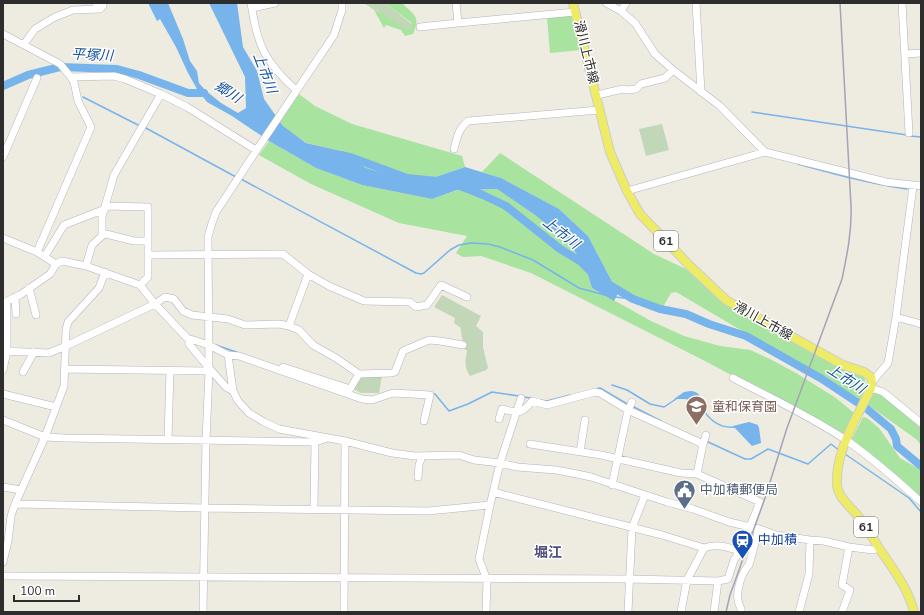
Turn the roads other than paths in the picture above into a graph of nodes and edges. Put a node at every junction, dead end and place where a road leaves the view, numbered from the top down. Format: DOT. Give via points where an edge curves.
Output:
graph roads {
  1 [pos="96,3"];
  2 [pos="275,3"];
  3 [pos="342,3"];
  4 [pos="456,3"];
  5 [pos="573,3"];
  6 [pos="606,3"];
  7 [pos="626,3"];
  8 [pos="696,3"];
  9 [pos="902,3"];
  10 [pos="252,5"];
  11 [pos="621,11"];
  12 [pos="575,12"];
  13 [pos="458,23"];
  14 [pos="420,27"];
  15 [pos="3,34"];
  16 [pos="24,44"];
  17 [pos="921,53"];
  18 [pos="905,54"];
  19 [pos="673,70"];
  20 [pos="70,76"];
  21 [pos="37,78"];
  22 [pos="296,91"];
  23 [pos="701,92"];
  24 [pos="161,94"];
  25 [pos="597,95"];
  26 [pos="599,110"];
  27 [pos="909,133"];
  28 [pos="257,149"];
  29 [pos="454,149"];
  30 [pos="765,152"];
  31 [pos="3,157"];
  32 [pos="913,186"];
  33 [pos="921,186"];
  34 [pos="627,191"];
  35 [pos="105,207"];
  36 [pos="102,233"];
  37 [pos="3,238"];
  38 [pos="148,241"];
  39 [pos="37,252"];
  40 [pos="208,254"];
  41 [pos="148,255"];
  42 [pos="44,256"];
  43 [pos="56,264"];
  44 [pos="86,266"];
  45 [pos="105,272"];
  46 [pos="308,274"];
  47 [pos="140,285"];
  48 [pos="29,288"];
  49 [pos="15,297"];
  50 [pos="467,297"];
  51 [pos="4,303"];
  52 [pos="155,304"];
  53 [pos="16,314"];
  54 [pos="36,315"];
  55 [pos="208,316"];
  56 [pos="896,317"];
  57 [pos="921,324"];
  58 [pos="289,326"];
  59 [pos="189,339"];
  60 [pos="209,345"];
  61 [pos="66,346"];
  62 [pos="463,346"];
  63 [pos="5,351"];
  64 [pos="34,352"];
  65 [pos="228,355"];
  66 [pos="283,367"];
  67 [pos="65,369"];
  68 [pos="3,370"];
  69 [pos="170,370"];
  70 [pos="209,370"];
  71 [pos="23,372"];
  72 [pos="359,374"];
  73 [pos="733,378"];
  74 [pos="872,385"];
  75 [pos="233,391"];
  76 [pos="3,394"];
  77 [pos="521,398"];
  78 [pos="632,402"];
  79 [pos="56,408"];
  80 [pos="628,410"];
  81 [pos="516,413"];
  82 [pos="500,419"];
  83 [pos="3,420"];
  84 [pos="585,420"];
  85 [pos="424,421"];
  86 [pos="921,423"];
  87 [pos="706,435"];
  88 [pos="45,437"];
  89 [pos="168,439"];
  90 [pos="328,439"];
  91 [pos="206,440"];
  92 [pos="846,441"];
  93 [pos="315,442"];
  94 [pos="345,442"];
  95 [pos="530,444"];
  96 [pos="703,444"];
  97 [pos="580,452"];
  98 [pos="422,456"];
  99 [pos="618,460"];
  100 [pos="500,463"];
  101 [pos="697,474"];
  102 [pos="418,477"];
  103 [pos="612,485"];
  104 [pos="3,487"];
  105 [pos="21,490"];
  106 [pos="493,492"];
  107 [pos="645,495"];
  108 [pos="921,502"];
  109 [pos="15,504"];
  110 [pos="490,505"];
  111 [pos="314,506"];
  112 [pos="205,508"];
  113 [pos="344,510"];
  114 [pos="751,527"];
  115 [pos="632,528"];
  116 [pos="759,529"];
  117 [pos="810,540"];
  118 [pos="849,547"];
  119 [pos="704,548"];
  120 [pos="879,548"];
  121 [pos="740,551"];
  122 [pos="3,562"];
  123 [pos="3,576"];
  124 [pos="204,577"];
  125 [pos="344,578"];
  126 [pos="629,579"];
  127 [pos="486,580"];
  128 [pos="687,580"];
  129 [pos="718,582"];
  130 [pos="204,612"];
  131 [pos="344,612"];
  132 [pos="486,612"];
  133 [pos="628,612"];
  134 [pos="681,612"];
  135 [pos="714,612"];
  136 [pos="741,612"];
  137 [pos="799,612"];
  138 [pos="842,612"];
  139 [pos="914,612"];
  1 -- 16 [label="street" via="103,6 100,9 73,10 40,25"];
  2 -- 10 [label="street"];
  3 -- 22 [label="street" via="334,35"];
  4 -- 13 [label="street"];
  5 -- 12 [label="main road, 滑川上市線 / 61"];
  6 -- 11 [label="street"];
  7 -- 11 [label="street"];
  8 -- 23 [label="street"];
  9 -- 18 [label="street"];
  10 -- 22 [label="street" via="256,34 262,50 280,75"];
  11 -- 19 [label="street" via="635,23 655,54"];
  12 -- 13 [label="street"];
  12 -- 25 [label="main road, 滑川上市線 / 61"];
  13 -- 14 [label="street"];
  15 -- 16 [label="street"];
  16 -- 20 [label="street" via="60,64"];
  17 -- 18 [label="street"];
  18 -- 27 [label="street"];
  19 -- 23 [label="street"];
  19 -- 25 [label="street" via="665,78 641,84 636,89"];
  20 -- 24 [label="street" via="114,76"];
  20 -- 39 [label="street" via="78,101 91,127"];
  21 -- 31 [label="street"];
  22 -- 28 [label="street"];
  23 -- 30 [label="street" via="720,106"];
  24 -- 28 [label="street"];
  24 -- 35 [label="street" via="114,175"];
  25 -- 26 [label="main road, 滑川上市線 / 61"];
  26 -- 29 [label="street" via="468,121 458,133"];
  26 -- 34 [label="main road, 滑川上市線 / 61" via="610,152"];
  28 -- 40 [label="street" via="216,212 208,237"];
  30 -- 32 [label="street" via="856,176"];
  30 -- 34 [label="street"];
  32 -- 33 [label="street"];
  32 -- 56 [label="street"];
  34 -- 74 [label="main road, 滑川上市線 / 61" via="640,214 726,300 843,365 864,372 871,377"];
  35 -- 36 [label="street"];
  35 -- 38 [label="street" via="148,207"];
  35 -- 42 [label="street" via="64,225"];
  36 -- 38 [label="street" via="134,241"];
  36 -- 44 [label="street" via="92,245"];
  37 -- 39 [label="street"];
  38 -- 41 [label="street"];
  39 -- 42 [label="street"];
  40 -- 41 [label="street"];
  40 -- 46 [label="street" via="283,254"];
  40 -- 55 [label="street"];
  41 -- 47 [label="street" via="148,277"];
  42 -- 43 [label="street"];
  43 -- 44 [label="street" via="62,261"];
  43 -- 48 [label="street" via="50,274"];
  44 -- 45 [label="street"];
  45 -- 47 [label="street"];
  45 -- 61 [label="street" via="99,288 68,322"];
  46 -- 50 [label="street" via="364,301 410,302 416,307 427,305 441,284"];
  46 -- 58 [label="street"];
  47 -- 52 [label="street"];
  48 -- 49 [label="street"];
  48 -- 54 [label="street"];
  49 -- 51 [label="street"];
  49 -- 53 [label="street"];
  51 -- 63 [label="street" via="7,306"];
  52 -- 55 [label="street" via="165,297 174,299 184,311"];
  52 -- 59 [label="street"];
  52 -- 61 [label="street"];
  55 -- 58 [label="street" via="245,325"];
  55 -- 60 [label="street"];
  56 -- 57 [label="street"];
  56 -- 74 [label="street" via="888,363"];
  58 -- 72 [label="street" via="299,330 313,345"];
  59 -- 60 [label="street"];
  59 -- 70 [label="street"];
  60 -- 65 [label="street"];
  60 -- 70 [label="street"];
  61 -- 64 [label="street" via="49,353"];
  61 -- 67 [label="street"];
  62 -- 72 [label="street" via="429,340 403,350 392,374"];
  63 -- 64 [label="street"];
  63 -- 68 [label="street"];
  64 -- 71 [label="street"];
  65 -- 75 [label="street"];
  65 -- 85 [label="street" via="240,354 362,399 372,400 393,393 430,395"];
  66 -- 72 [label="street" via="350,389"];
  67 -- 69 [label="street"];
  67 -- 79 [label="street" via="64,386"];
  69 -- 70 [label="street"];
  69 -- 89 [label="street"];
  70 -- 75 [label="street"];
  70 -- 91 [label="street"];
  73 -- 92 [label="street" via="810,418"];
  74 -- 86 [label="street"];
  74 -- 92 [label="main road, 61"];
  75 -- 90 [label="street" via="238,401 250,413 264,422 279,429"];
  76 -- 79 [label="street"];
  77 -- 81 [label="street"];
  78 -- 80 [label="street"];
  79 -- 88 [label="street"];
  80 -- 81 [label="street" via="594,392 547,405 532,401 526,409"];
  80 -- 96 [label="street"];
  80 -- 99 [label="street"];
  81 -- 82 [label="street" via="502,409"];
  81 -- 100 [label="street"];
  83 -- 88 [label="street"];
  84 -- 97 [label="street"];
  87 -- 96 [label="street"];
  88 -- 89 [label="street"];
  88 -- 105 [label="street"];
  89 -- 91 [label="street"];
  90 -- 93 [label="street"];
  90 -- 94 [label="street"];
  91 -- 93 [label="street"];
  91 -- 112 [label="street"];
  92 -- 108 [label="street"];
  92 -- 120 [label="main road, 61" via="840,459 838,491 862,520"];
  93 -- 111 [label="street"];
  94 -- 98 [label="street" via="392,453"];
  94 -- 113 [label="street"];
  95 -- 97 [label="street"];
  96 -- 101 [label="street"];
  97 -- 99 [label="street"];
  98 -- 100 [label="street" via="459,455 474,460"];
  98 -- 102 [label="street"];
  99 -- 101 [label="street"];
  99 -- 103 [label="street"];
  100 -- 103 [label="street" via="577,474"];
  100 -- 106 [label="street"];
  101 -- 114 [label="street" via="760,502"];
  103 -- 107 [label="street"];
  104 -- 105 [label="street"];
  105 -- 109 [label="street"];
  106 -- 110 [label="street"];
  106 -- 115 [label="street"];
  107 -- 114 [label="street"];
  107 -- 115 [label="street"];
  109 -- 112 [label="street"];
  109 -- 122 [label="street"];
  110 -- 113 [label="street" via="428,511"];
  110 -- 127 [label="street" via="479,559"];
  112 -- 113 [label="street"];
  112 -- 124 [label="street"];
  113 -- 125 [label="street"];
  114 -- 116 [label="street"];
  114 -- 121 [label="street"];
  115 -- 119 [label="street"];
  115 -- 126 [label="street"];
  116 -- 117 [label="street" via="776,535"];
  116 -- 136 [label="street" via="749,565 738,589 737,602"];
  117 -- 118 [label="street"];
  117 -- 137 [label="street" via="809,574"];
  118 -- 120 [label="street" via="873,550"];
  118 -- 138 [label="street" via="842,585 850,590"];
  119 -- 121 [label="street" via="715,545"];
  119 -- 128 [label="street"];
  120 -- 139 [label="main road, 61" via="906,590"];
  121 -- 129 [label="street" via="728,579"];
  123 -- 124 [label="street"];
  124 -- 125 [label="street"];
  124 -- 130 [label="street"];
  125 -- 127 [label="street"];
  125 -- 131 [label="street"];
  126 -- 127 [label="street"];
  126 -- 128 [label="street"];
  126 -- 133 [label="street"];
  127 -- 132 [label="street"];
  128 -- 129 [label="street"];
  128 -- 134 [label="street"];
  129 -- 135 [label="street"];
}
